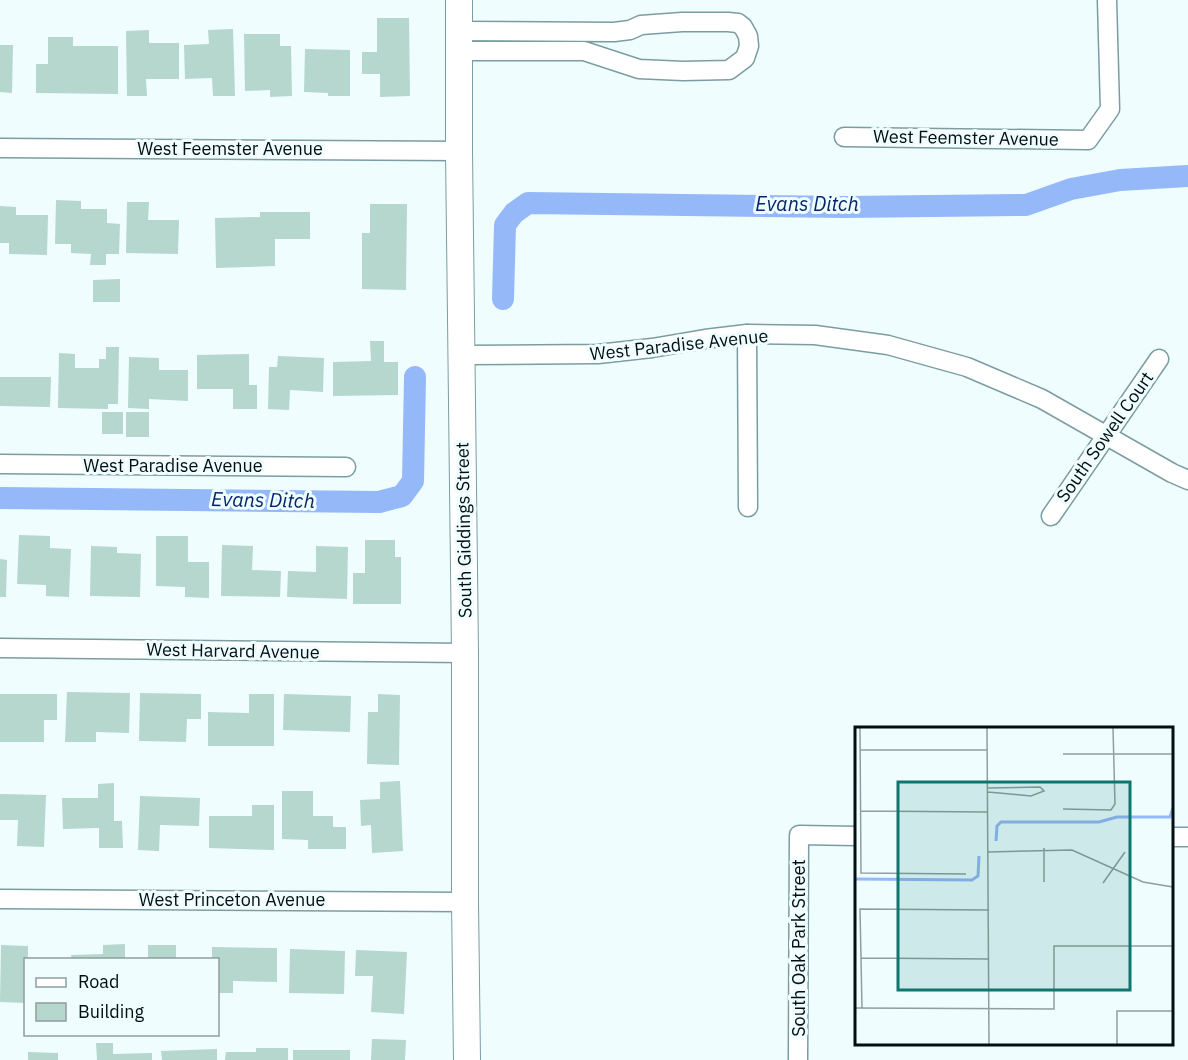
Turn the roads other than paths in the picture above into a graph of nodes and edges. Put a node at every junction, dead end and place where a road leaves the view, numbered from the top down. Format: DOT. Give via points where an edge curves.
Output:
graph roads {
  1 [pos="459,0"];
  2 [pos="1107,0"];
  3 [pos="459,41"];
  4 [pos="843,137"];
  5 [pos="0,148"];
  6 [pos="459,151"];
  7 [pos="747,334"];
  8 [pos="462,355"];
  9 [pos="1159,359"];
  10 [pos="1107,436"];
  11 [pos="0,464"];
  12 [pos="346,467"];
  13 [pos="1188,480"];
  14 [pos="748,507"];
  15 [pos="1051,516"];
  16 [pos="0,648"];
  17 [pos="465,653"];
  18 [pos="855,836"];
  19 [pos="0,899"];
  20 [pos="465,902"];
  21 [pos="467,1060"];
  22 [pos="798,1060"];
  1 -- 3 [label="street, South Giddings Street"];
  2 -- 4 [label="street, West Feemster Avenue" via="1110,108 1088,140"];
  3 -- 3 [label="street" via="584,51 639,69 683,71 729,70 745,58 749,46 743,27 728,22 682,22 614,32"];
  3 -- 6 [label="street, South Giddings Street"];
  5 -- 6 [label="street, West Feemster Avenue"];
  6 -- 8 [label="street, South Giddings Street"];
  7 -- 8 [label="street, West Paradise Avenue" via="598,354"];
  7 -- 10 [label="street, West Paradise Avenue" via="815,335 888,345 967,367 1042,399"];
  7 -- 14 [label="street"];
  8 -- 17 [label="street, South Giddings Street"];
  9 -- 10 [label="street, South Sowell Court"];
  10 -- 13 [label="street, West Paradise Avenue"];
  10 -- 15 [label="street, South Sowell Court"];
  11 -- 12 [label="street, West Paradise Avenue"];
  16 -- 17 [label="street, West Harvard Avenue"];
  17 -- 20 [label="street, South Giddings Street"];
  18 -- 22 [label="street, South Oak Park Street" via="800,835"];
  19 -- 20 [label="street, West Princeton Avenue"];
  20 -- 21 [label="street, South Giddings Street"];
}
